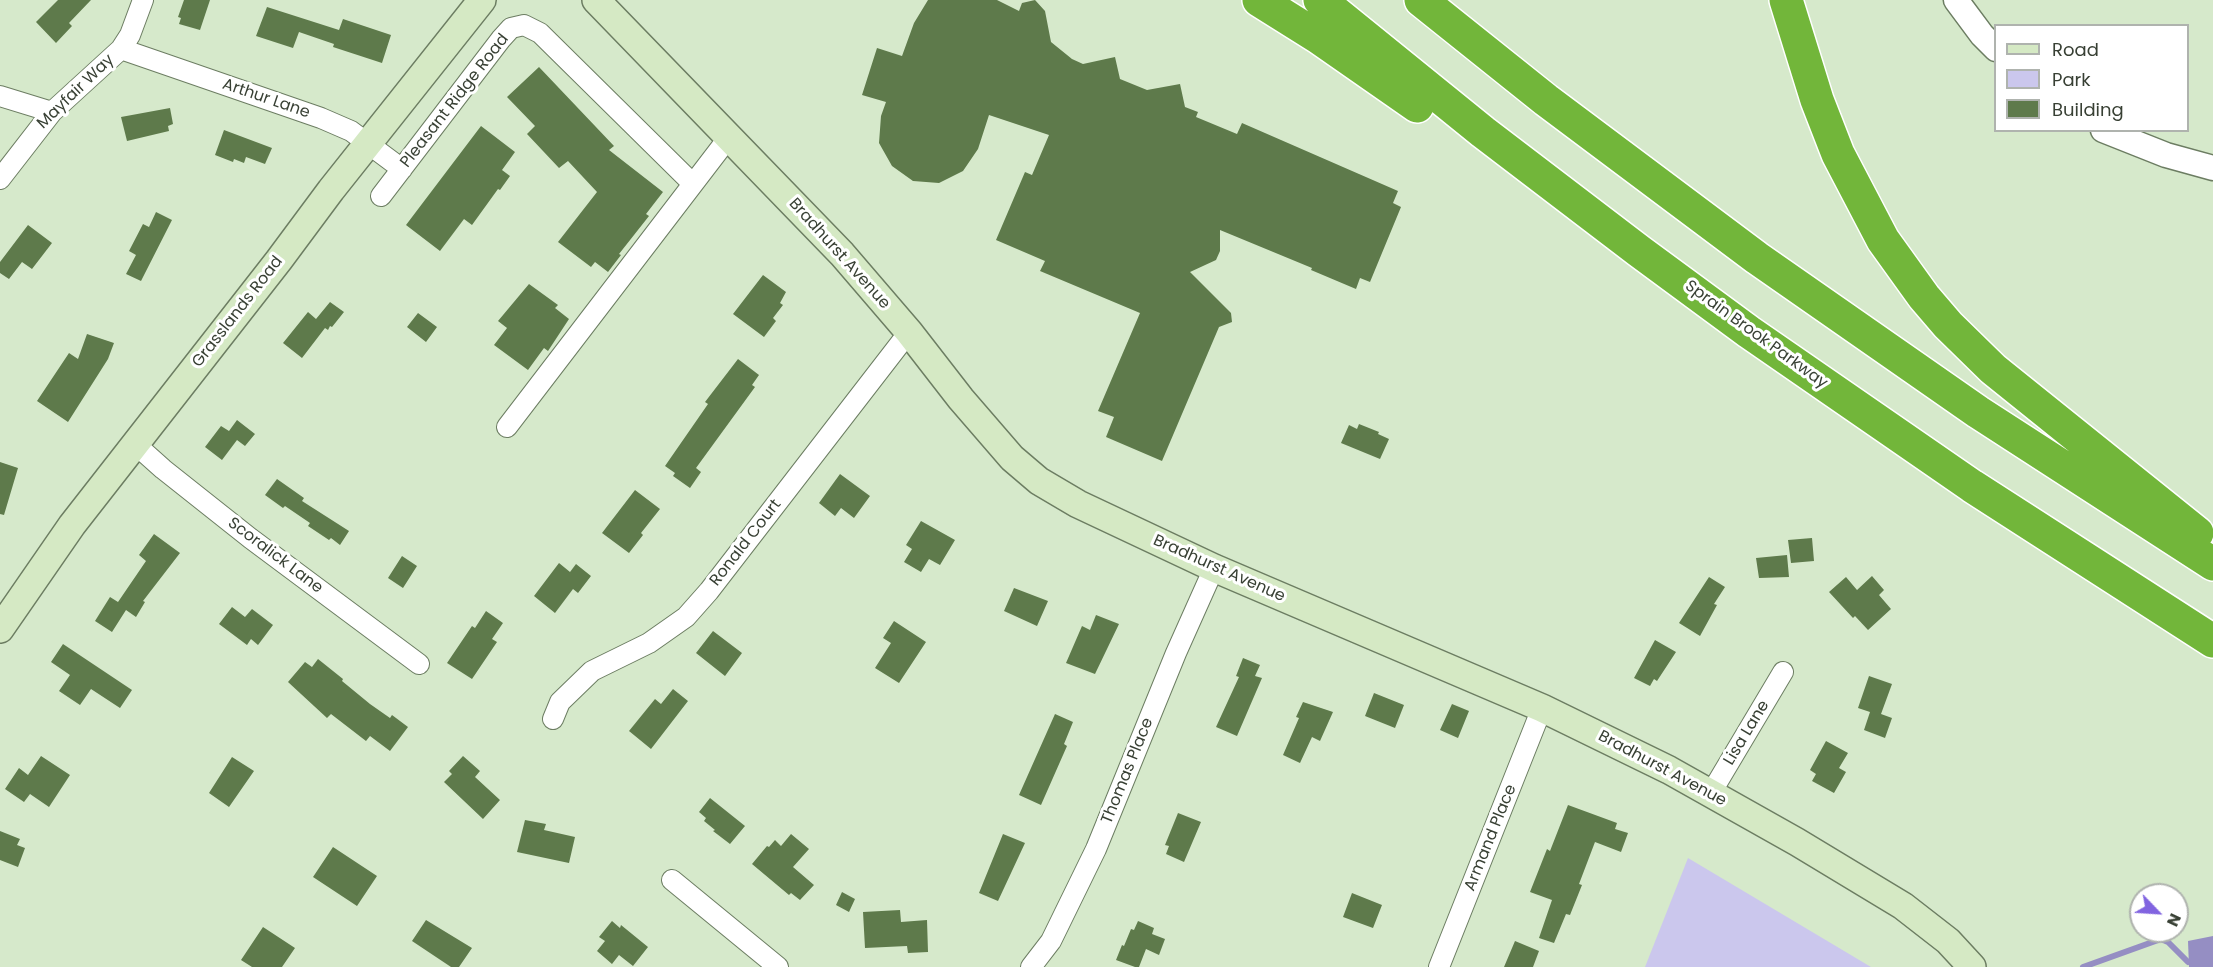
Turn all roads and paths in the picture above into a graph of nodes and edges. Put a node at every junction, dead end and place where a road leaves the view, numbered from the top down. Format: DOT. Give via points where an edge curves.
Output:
graph roads {
  1 [pos="143,0"];
  2 [pos="482,0"];
  3 [pos="596,0"];
  4 [pos="1259,0"];
  5 [pos="1320,0"];
  6 [pos="1421,0"];
  7 [pos="1786,0"];
  8 [pos="1956,0"];
  9 [pos="1994,48"];
  10 [pos="121,49"];
  11 [pos="0,96"];
  12 [pos="52,112"];
  13 [pos="2108,132"];
  14 [pos="729,137"];
  15 [pos="369,143"];
  16 [pos="2213,168"];
  17 [pos="402,169"];
  18 [pos="0,179"];
  19 [pos="692,183"];
  20 [pos="381,196"];
  21 [pos="1694,292"];
  22 [pos="909,332"];
  23 [pos="507,427"];
  24 [pos="135,444"];
  25 [pos="2213,545"];
  26 [pos="2213,564"];
  27 [pos="1214,568"];
  28 [pos="0,629"];
  29 [pos="2213,641"];
  30 [pos="419,664"];
  31 [pos="1783,672"];
  32 [pos="1542,708"];
  33 [pos="553,718"];
  34 [pos="1711,793"];
  35 [pos="672,880"];
  36 [pos="778,967"];
  37 [pos="1031,967"];
  38 [pos="1439,967"];
  39 [pos="1972,967"];
  1 -- 10 [label="street, Mayfair Way"];
  2 -- 15 [label="main road, Grasslands Road"];
  3 -- 14 [label="main road, Bradhurst Avenue"];
  4 -- 21 [label="highway"];
  5 -- 21 [label="highway, Sprain Brook Parkway" via="1483,132"];
  6 -- 26 [label="highway" via="1546,100 1757,258 1987,418"];
  7 -- 25 [label="highway" via="1838,154 1883,240 1924,297 1993,369"];
  8 -- 9 [label="street"];
  10 -- 12 [label="street, Mayfair Way"];
  10 -- 15 [label="street, Arthur Lane" via="321,118"];
  11 -- 12 [label="street"];
  12 -- 18 [label="street, Mayfair Way"];
  13 -- 16 [label="street"];
  14 -- 19 [label="street"];
  14 -- 22 [label="main road, Bradhurst Avenue" via="842,254"];
  15 -- 17 [label="street, Arthur Lane"];
  15 -- 24 [label="main road, Grasslands Road"];
  17 -- 19 [label="street, Pleasant Ridge Road" via="501,39 512,28 524,25 540,33"];
  17 -- 20 [label="street, Pleasant Ridge Road"];
  19 -- 23 [label="street"];
  21 -- 29 [label="highway, Sprain Brook Parkway" via="1972,486"];
  22 -- 27 [label="main road, Bradhurst Avenue" via="1012,458 1039,481 1078,504"];
  22 -- 33 [label="street, Ronald Court" via="686,617 649,643 592,671 560,702"];
  24 -- 28 [label="main road, Grasslands Road" via="72,525"];
  24 -- 30 [label="street, Scoralick Lane" via="250,538"];
  27 -- 32 [label="main road, Bradhurst Avenue"];
  27 -- 37 [label="street, Thomas Place" via="1096,849 1052,941"];
  31 -- 34 [label="street, Lisa Lane"];
  32 -- 34 [label="main road, Bradhurst Avenue"];
  32 -- 38 [label="street, Armand Place"];
  34 -- 39 [label="main road, Bradhurst Avenue" via="1903,906 1948,941"];
  35 -- 36 [label="street"];
}
